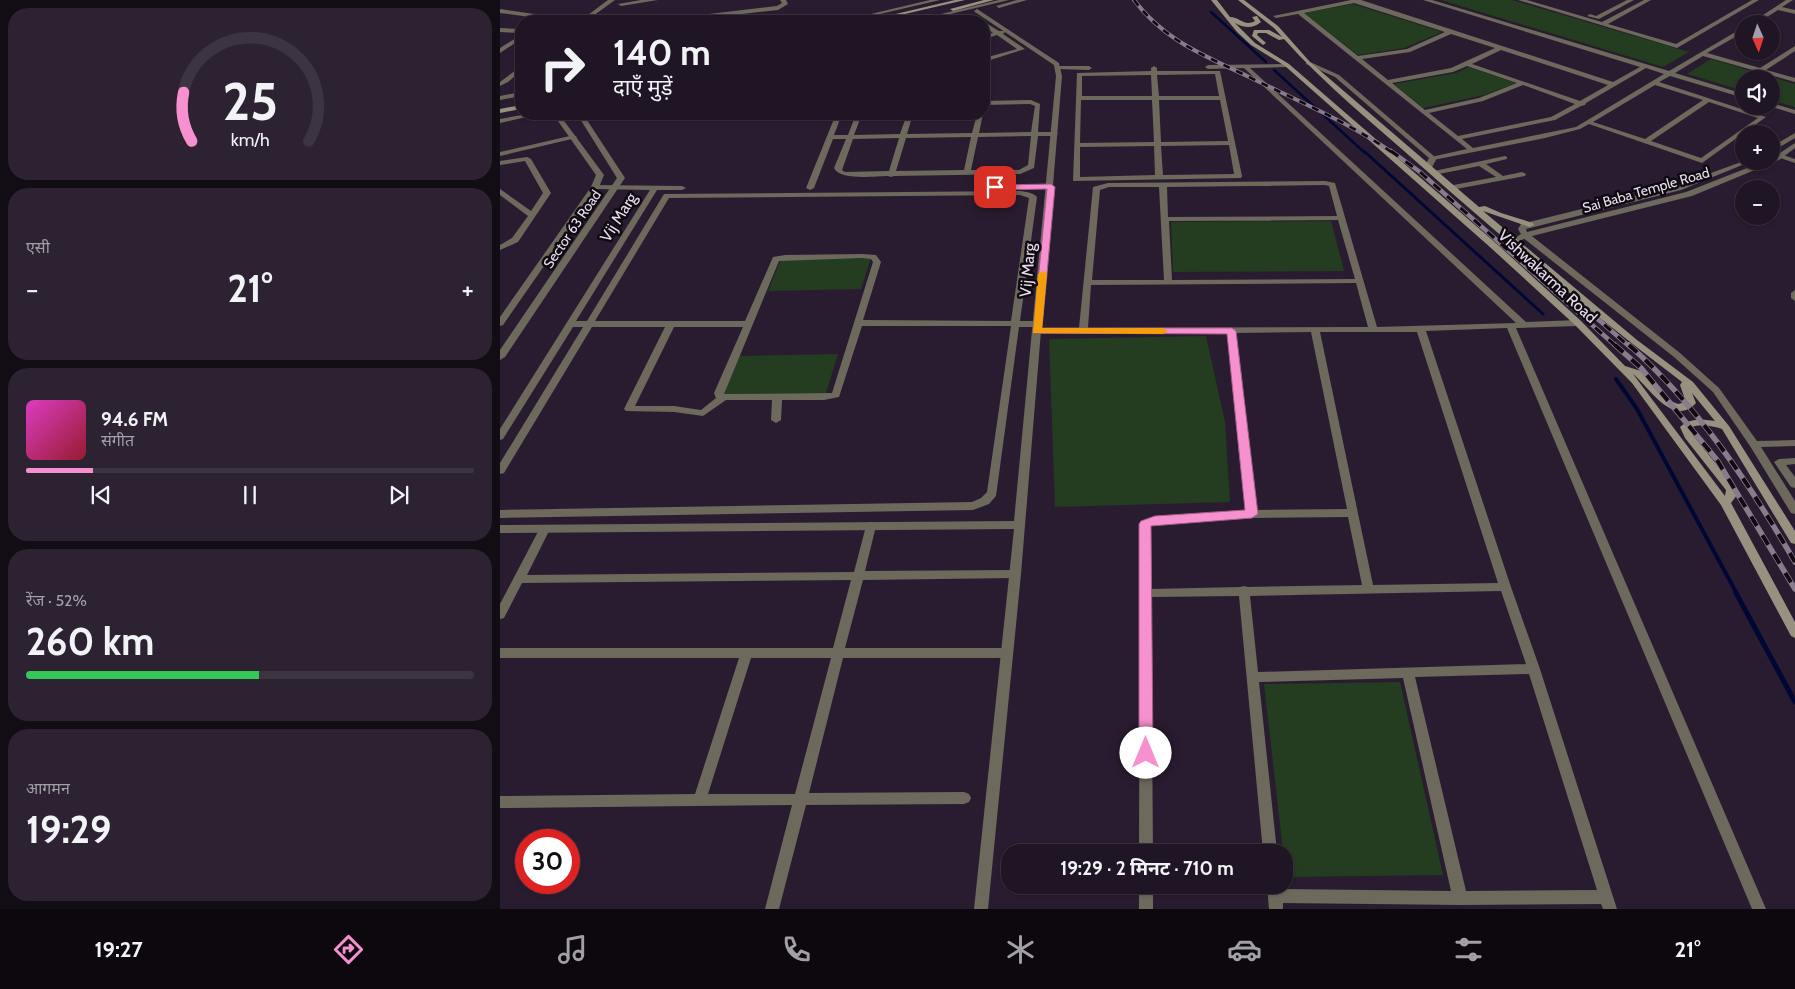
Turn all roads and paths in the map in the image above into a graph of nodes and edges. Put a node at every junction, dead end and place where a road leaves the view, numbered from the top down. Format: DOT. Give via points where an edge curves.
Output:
graph roads {
  1 [pos="598,0"];
  2 [pos="655,0"];
  3 [pos="783,0"];
  4 [pos="937,0"];
  5 [pos="962,0"];
  6 [pos="991,0"];
  7 [pos="1006,0"];
  8 [pos="1024,0"];
  9 [pos="1214,0"];
  10 [pos="1356,0"];
  11 [pos="1426,0"];
  12 [pos="1521,0"];
  13 [pos="1534,0"];
  14 [pos="1620,0"];
  15 [pos="1648,0"];
  16 [pos="1756,0"];
  17 [pos="1790,0"];
  18 [pos="611,1"];
  19 [pos="1242,1"];
  20 [pos="1629,1"];
  21 [pos="621,4"];
  22 [pos="1778,8"];
  23 [pos="500,11"];
  24 [pos="977,11"];
  25 [pos="512,12"];
  26 [pos="1795,12"];
  27 [pos="1300,13"];
  28 [pos="876,14"];
  29 [pos="531,15"];
  30 [pos="591,15"];
  31 [pos="718,15"];
  32 [pos="871,15"];
  33 [pos="895,15"];
  34 [pos="925,15"];
  35 [pos="941,15"];
  36 [pos="960,15"];
  37 [pos="983,15"];
  38 [pos="1227,15"];
  39 [pos="1767,15"];
  40 [pos="1276,16"];
  41 [pos="990,19"];
  42 [pos="500,20"];
  43 [pos="1603,24"];
  44 [pos="990,28"];
  45 [pos="500,30"];
  46 [pos="515,31"];
  47 [pos="1008,31"];
  48 [pos="1450,32"];
  49 [pos="999,33"];
  50 [pos="1735,34"];
  51 [pos="990,35"];
  52 [pos="515,40"];
  53 [pos="1294,48"];
  54 [pos="1500,48"];
  55 [pos="1795,48"];
  56 [pos="500,51"];
  57 [pos="1703,54"];
  58 [pos="1356,58"];
  59 [pos="990,59"];
  60 [pos="1284,63"];
  61 [pos="1308,63"];
  62 [pos="1467,64"];
  63 [pos="1245,66"];
  64 [pos="1646,66"];
  65 [pos="1058,68"];
  66 [pos="1762,70"];
  67 [pos="1154,71"];
  68 [pos="515,73"];
  69 [pos="1670,74"];
  70 [pos="1780,75"];
  71 [pos="1795,80"];
  72 [pos="503,82"];
  73 [pos="1386,82"];
  74 [pos="1523,83"];
  75 [pos="1655,83"];
  76 [pos="1615,85"];
  77 [pos="1735,93"];
  78 [pos="503,97"];
  79 [pos="1078,98"];
  80 [pos="1155,98"];
  81 [pos="1223,98"];
  82 [pos="1708,100"];
  83 [pos="515,102"];
  84 [pos="990,102"];
  85 [pos="1583,104"];
  86 [pos="500,105"];
  87 [pos="515,108"];
  88 [pos="1780,108"];
  89 [pos="500,111"];
  90 [pos="1423,112"];
  91 [pos="1795,112"];
  92 [pos="515,118"];
  93 [pos="561,120"];
  94 [pos="584,120"];
  95 [pos="836,120"];
  96 [pos="857,120"];
  97 [pos="908,120"];
  98 [pos="978,120"];
  99 [pos="500,121"];
  100 [pos="1588,122"];
  101 [pos="1055,134"];
  102 [pos="850,136"];
  103 [pos="974,136"];
  104 [pos="1034,136"];
  105 [pos="1795,136"];
  106 [pos="574,137"];
  107 [pos="829,137"];
  108 [pos="902,137"];
  109 [pos="1457,138"];
  110 [pos="1646,142"];
  111 [pos="1232,143"];
  112 [pos="1158,144"];
  113 [pos="1077,145"];
  114 [pos="1780,146"];
  115 [pos="1795,146"];
  116 [pos="1473,151"];
  117 [pos="500,154"];
  118 [pos="1781,156"];
  119 [pos="1433,158"];
  120 [pos="1505,158"];
  121 [pos="1795,161"];
  122 [pos="500,163"];
  123 [pos="1480,163"];
  124 [pos="1735,166"];
  125 [pos="1428,167"];
  126 [pos="967,173"];
  127 [pos="1434,173"];
  128 [pos="1522,174"];
  129 [pos="892,175"];
  130 [pos="1159,177"];
  131 [pos="1502,178"];
  132 [pos="1163,186"];
  133 [pos="595,187"];
  134 [pos="616,187"];
  135 [pos="1051,187"];
  136 [pos="655,188"];
  137 [pos="810,188"];
  138 [pos="1451,188"];
  139 [pos="500,191"];
  140 [pos="1459,195"];
  141 [pos="510,199"];
  142 [pos="500,204"];
  143 [pos="531,215"];
  144 [pos="1340,218"];
  145 [pos="1166,219"];
  146 [pos="1530,224"];
  147 [pos="1525,235"];
  148 [pos="1515,241"];
  149 [pos="500,248"];
  150 [pos="1358,281"];
  151 [pos="1168,282"];
  152 [pos="1089,283"];
  153 [pos="1795,293"];
  154 [pos="1795,298"];
  155 [pos="500,323"];
  156 [pos="858,323"];
  157 [pos="1015,323"];
  158 [pos="1578,323"];
  159 [pos="570,324"];
  160 [pos="590,324"];
  161 [pos="671,324"];
  162 [pos="747,324"];
  163 [pos="1510,325"];
  164 [pos="1525,326"];
  165 [pos="1037,328"];
  166 [pos="1373,329"];
  167 [pos="1421,329"];
  168 [pos="1316,330"];
  169 [pos="1083,331"];
  170 [pos="1232,331"];
  171 [pos="500,357"];
  172 [pos="1622,368"];
  173 [pos="1687,382"];
  174 [pos="723,398"];
  175 [pos="777,398"];
  176 [pos="776,420"];
  177 [pos="1726,428"];
  178 [pos="500,437"];
  179 [pos="1795,443"];
  180 [pos="1754,444"];
  181 [pos="1795,461"];
  182 [pos="500,471"];
  183 [pos="1795,485"];
  184 [pos="1725,503"];
  185 [pos="1795,510"];
  186 [pos="1353,513"];
  187 [pos="500,514"];
  188 [pos="1252,514"];
  189 [pos="1790,523"];
  190 [pos="1019,525"];
  191 [pos="871,526"];
  192 [pos="500,529"];
  193 [pos="545,529"];
  194 [pos="1795,540"];
  195 [pos="1015,574"];
  196 [pos="860,576"];
  197 [pos="519,579"];
  198 [pos="1504,587"];
  199 [pos="1368,588"];
  200 [pos="1244,590"];
  201 [pos="1146,593"];
  202 [pos="500,615"];
  203 [pos="1795,633"];
  204 [pos="500,653"];
  205 [pos="747,653"];
  206 [pos="839,653"];
  207 [pos="1007,654"];
  208 [pos="1534,669"];
  209 [pos="1408,673"];
  210 [pos="1253,677"];
  211 [pos="801,798"];
  212 [pos="964,798"];
  213 [pos="700,799"];
  214 [pos="500,802"];
  215 [pos="1146,844"];
  216 [pos="1269,844"];
  217 [pos="1146,894"];
  218 [pos="1275,897"];
  219 [pos="1460,898"];
  220 [pos="1608,903"];
  221 [pos="772,909"];
  222 [pos="981,909"];
  223 [pos="1146,909"];
  224 [pos="1759,909"];
  1 -- 18 [label="street"];
  2 -- 21 [label="street"];
  3 -- 31 [label="street" via="785,4 778,8"];
  4 -- 28 [label="street"];
  5 -- 33 [label="main road"];
  6 -- 34 [label="main road"];
  7 -- 35 [label="street"];
  8 -- 24 [label="street"];
  9 -- 38 [label="main road, Vishwakarma Road"];
  10 -- 27 [label="street"];
  10 -- 48 [label="street"];
  11 -- 64 [label="street"];
  12 -- 43 [label="street"];
  13 -- 20 [label="street" via="1597,18"];
  14 -- 20 [label="street"];
  15 -- 43 [label="street"];
  16 -- 43 [label="street" via="1677,46"];
  17 -- 22 [label="street"];
  18 -- 30 [label="street"];
  19 -- 38 [label="main road" via="1258,20 1256,24 1242,24"];
  19 -- 53 [label="main road, Vishwakarma Road" via="1276,27"];
  22 -- 26 [label="street"];
  22 -- 39 [label="street"];
  23 -- 25 [label="street"];
  24 -- 36 [label="street"];
  24 -- 37 [label="street"];
  25 -- 29 [label="street"];
  25 -- 42 [label="street"];
  27 -- 40 [label="street"];
  27 -- 58 [label="street"];
  28 -- 32 [label="street"];
  38 -- 60 [label="main road, Vishwakarma Road" via="1253,44"];
  41 -- 47 [label="street"];
  44 -- 49 [label="street"];
  45 -- 46 [label="street"];
  47 -- 49 [label="street"];
  47 -- 65 [label="street" via="1057,64"];
  48 -- 54 [label="street"];
  48 -- 58 [label="street" via="1408,51"];
  49 -- 51 [label="street"];
  49 -- 59 [label="street" via="1022,49"];
  50 -- 57 [label="street"];
  52 -- 56 [label="street"];
  53 -- 60 [label="main road" via="1267,30 1254,33"];
  53 -- 61 [label="main road, Vishwakarma Road"];
  54 -- 62 [label="street"];
  54 -- 76 [label="street"];
  55 -- 66 [label="street"];
  57 -- 66 [label="street"];
  57 -- 69 [label="street"];
  58 -- 73 [label="street"];
  60 -- 63 [label="street"];
  60 -- 158 [label="main road, Vishwakarma Road"];
  61 -- 119 [label="street" via="1337,76"];
  61 -- 125 [label="main road, Vishwakarma Road"];
  62 -- 73 [label="street" via="1453,70"];
  62 -- 74 [label="street"];
  63 -- 67 [label="street"];
  63 -- 164 [label="street"];
  64 -- 69 [label="street"];
  64 -- 76 [label="street"];
  65 -- 67 [label="street"];
  65 -- 101 [label="street"];
  67 -- 79 [label="street" via="1079,74"];
  67 -- 80 [label="street"];
  67 -- 81 [label="street" via="1218,72"];
  68 -- 72 [label="street"];
  69 -- 75 [label="street"];
  69 -- 77 [label="street"];
  70 -- 71 [label="street"];
  72 -- 78 [label="street"];
  73 -- 90 [label="street"];
  74 -- 85 [label="street"];
  74 -- 90 [label="street" via="1481,100"];
  75 -- 82 [label="street"];
  75 -- 100 [label="street"];
  76 -- 85 [label="street"];
  79 -- 80 [label="street"];
  79 -- 113 [label="street"];
  80 -- 81 [label="street"];
  80 -- 112 [label="street"];
  81 -- 111 [label="street"];
  82 -- 110 [label="street"];
  82 -- 110 [label="street" via="1763,117 1702,161"];
  83 -- 86 [label="main road"];
  84 -- 104 [label="street" via="1031,102 1038,105"];
  85 -- 109 [label="street" via="1553,119"];
  87 -- 89 [label="main road"];
  88 -- 91 [label="street"];
  90 -- 109 [label="street"];
  92 -- 99 [label="street"];
  93 -- 106 [label="street, Sector 63 Road"];
  94 -- 134 [label="street, Sector 63 Road" via="619,173 621,178"];
  95 -- 107 [label="street"];
  96 -- 102 [label="street"];
  97 -- 108 [label="street"];
  98 -- 103 [label="street"];
  100 -- 110 [label="street"];
  100 -- 116 [label="street" via="1578,128"];
  101 -- 104 [label="street"];
  101 -- 135 [label="street"];
  102 -- 107 [label="street"];
  102 -- 108 [label="street"];
  102 -- 129 [label="street" via="839,171 844,174"];
  103 -- 104 [label="street"];
  103 -- 108 [label="street"];
  103 -- 126 [label="street"];
  104 -- 126 [label="street" via="1031,166 1020,172"];
  105 -- 114 [label="street"];
  106 -- 117 [label="street"];
  106 -- 133 [label="street, Sector 63 Road" via="600,176"];
  107 -- 137 [label="street"];
  108 -- 129 [label="street"];
  109 -- 116 [label="street"];
  111 -- 112 [label="street"];
  111 -- 130 [label="street" via="1238,176"];
  112 -- 113 [label="street"];
  112 -- 130 [label="street"];
  113 -- 130 [label="street" via="1076,179"];
  115 -- 118 [label="street, Sai Baba Temple Road"];
  116 -- 119 [label="street"];
  118 -- 121 [label="street"];
  118 -- 147 [label="street, Sai Baba Temple Road" via="1689,194"];
  119 -- 125 [label="street"];
  120 -- 123 [label="street"];
  122 -- 143 [label="street" via="522,159 530,161 547,193"];
  123 -- 127 [label="street"];
  123 -- 131 [label="street"];
  124 -- 146 [label="street, Sai Baba Temple Road" via="1678,188"];
  125 -- 127 [label="main road, Vishwakarma Road"];
  126 -- 129 [label="street"];
  127 -- 138 [label="main road, Vishwakarma Road"];
  128 -- 131 [label="street"];
  131 -- 138 [label="street"];
  132 -- 144 [label="street" via="1330,183"];
  132 -- 145 [label="street"];
  132 -- 152 [label="street" via="1096,189"];
  133 -- 134 [label="street"];
  133 -- 155 [label="street, Sector 63 Road"];
  134 -- 136 [label="street"];
  134 -- 171 [label="street, Sector 63 Road"];
  135 -- 137 [label="street, Vij Marg"];
  135 -- 165 [label="street, Vij Marg"];
  136 -- 137 [label="street, Vij Marg"];
  136 -- 159 [label="street, Vij Marg"];
  138 -- 140 [label="main road, Vishwakarma Road"];
  139 -- 141 [label="street"];
  140 -- 146 [label="main road" via="1489,212"];
  140 -- 148 [label="main road, Vishwakarma Road"];
  141 -- 142 [label="street"];
  141 -- 143 [label="street"];
  143 -- 149 [label="street" via="515,240"];
  144 -- 145 [label="street"];
  144 -- 150 [label="street"];
  145 -- 151 [label="street"];
  146 -- 147 [label="street" via="1522,229"];
  147 -- 148 [label="street, Sai Baba Temple Road"];
  147 -- 180 [label="street" via="1677,354 1716,390"];
  148 -- 173 [label="main road, Vishwakarma Road" via="1634,342"];
  150 -- 151 [label="street"];
  150 -- 166 [label="street"];
  151 -- 152 [label="street"];
  152 -- 169 [label="street"];
  153 -- 154 [label="street"];
  156 -- 157 [label="street"];
  156 -- 162 [label="street" via="878,262 873,257 779,258 772,266"];
  156 -- 175 [label="street" via="836,395"];
  157 -- 160 [label="street" via="1034,200 1028,194 667,196"];
  157 -- 165 [label="street"];
  157 -- 187 [label="street" via="992,493 974,506"];
  158 -- 164 [label="street"];
  158 -- 172 [label="main road, Vishwakarma Road"];
  159 -- 160 [label="street"];
  159 -- 178 [label="street, Vij Marg"];
  160 -- 161 [label="street"];
  160 -- 182 [label="street"];
  161 -- 162 [label="street"];
  161 -- 174 [label="street" via="629,409 703,413"];
  162 -- 174 [label="street" via="719,393"];
  163 -- 164 [label="street"];
  163 -- 167 [label="street"];
  163 -- 224 [label="street"];
  165 -- 169 [label="street"];
  165 -- 190 [label="street, Vij Marg"];
  166 -- 167 [label="street"];
  166 -- 168 [label="street"];
  167 -- 198 [label="street"];
  168 -- 170 [label="street"];
  168 -- 186 [label="street"];
  169 -- 170 [label="street"];
  170 -- 188 [label="street"];
  172 -- 173 [label="main road" via="1638,373 1666,402 1677,407 1690,403"];
  172 -- 184 [label="main road, Vishwakarma Road"];
  173 -- 177 [label="main road, Vishwakarma Road"];
  174 -- 175 [label="street"];
  175 -- 176 [label="street"];
  177 -- 184 [label="main road" via="1701,422 1685,426 1688,436 1731,489 1732,495"];
  177 -- 189 [label="main road, Vishwakarma Road"];
  179 -- 180 [label="street"];
  180 -- 185 [label="street"];
  181 -- 183 [label="street" via="1778,462"];
  184 -- 203 [label="main road, Vishwakarma Road"];
  186 -- 188 [label="street"];
  186 -- 199 [label="street"];
  188 -- 201 [label="street" via="1155,520 1145,524"];
  189 -- 194 [label="main road, Vishwakarma Road"];
  190 -- 191 [label="street"];
  190 -- 195 [label="street, Vij Marg"];
  191 -- 193 [label="street"];
  191 -- 196 [label="street"];
  192 -- 193 [label="street"];
  193 -- 197 [label="street"];
  195 -- 196 [label="street"];
  195 -- 207 [label="street, Vij Marg"];
  196 -- 197 [label="street"];
  196 -- 206 [label="street"];
  197 -- 202 [label="street"];
  198 -- 199 [label="street"];
  198 -- 208 [label="street"];
  199 -- 200 [label="street"];
  200 -- 201 [label="street"];
  200 -- 210 [label="street"];
  201 -- 215 [label="street"];
  204 -- 205 [label="street"];
  205 -- 206 [label="street"];
  205 -- 213 [label="street"];
  206 -- 207 [label="street"];
  206 -- 211 [label="street"];
  207 -- 222 [label="street, Vij Marg"];
  208 -- 209 [label="street"];
  208 -- 220 [label="street"];
  209 -- 210 [label="street"];
  209 -- 219 [label="street"];
  210 -- 216 [label="street"];
  211 -- 212 [label="street"];
  211 -- 213 [label="street"];
  211 -- 221 [label="street"];
  213 -- 214 [label="street"];
  217 -- 223 [label="street"];
  218 -- 219 [label="street"];
  219 -- 220 [label="street"];
}
